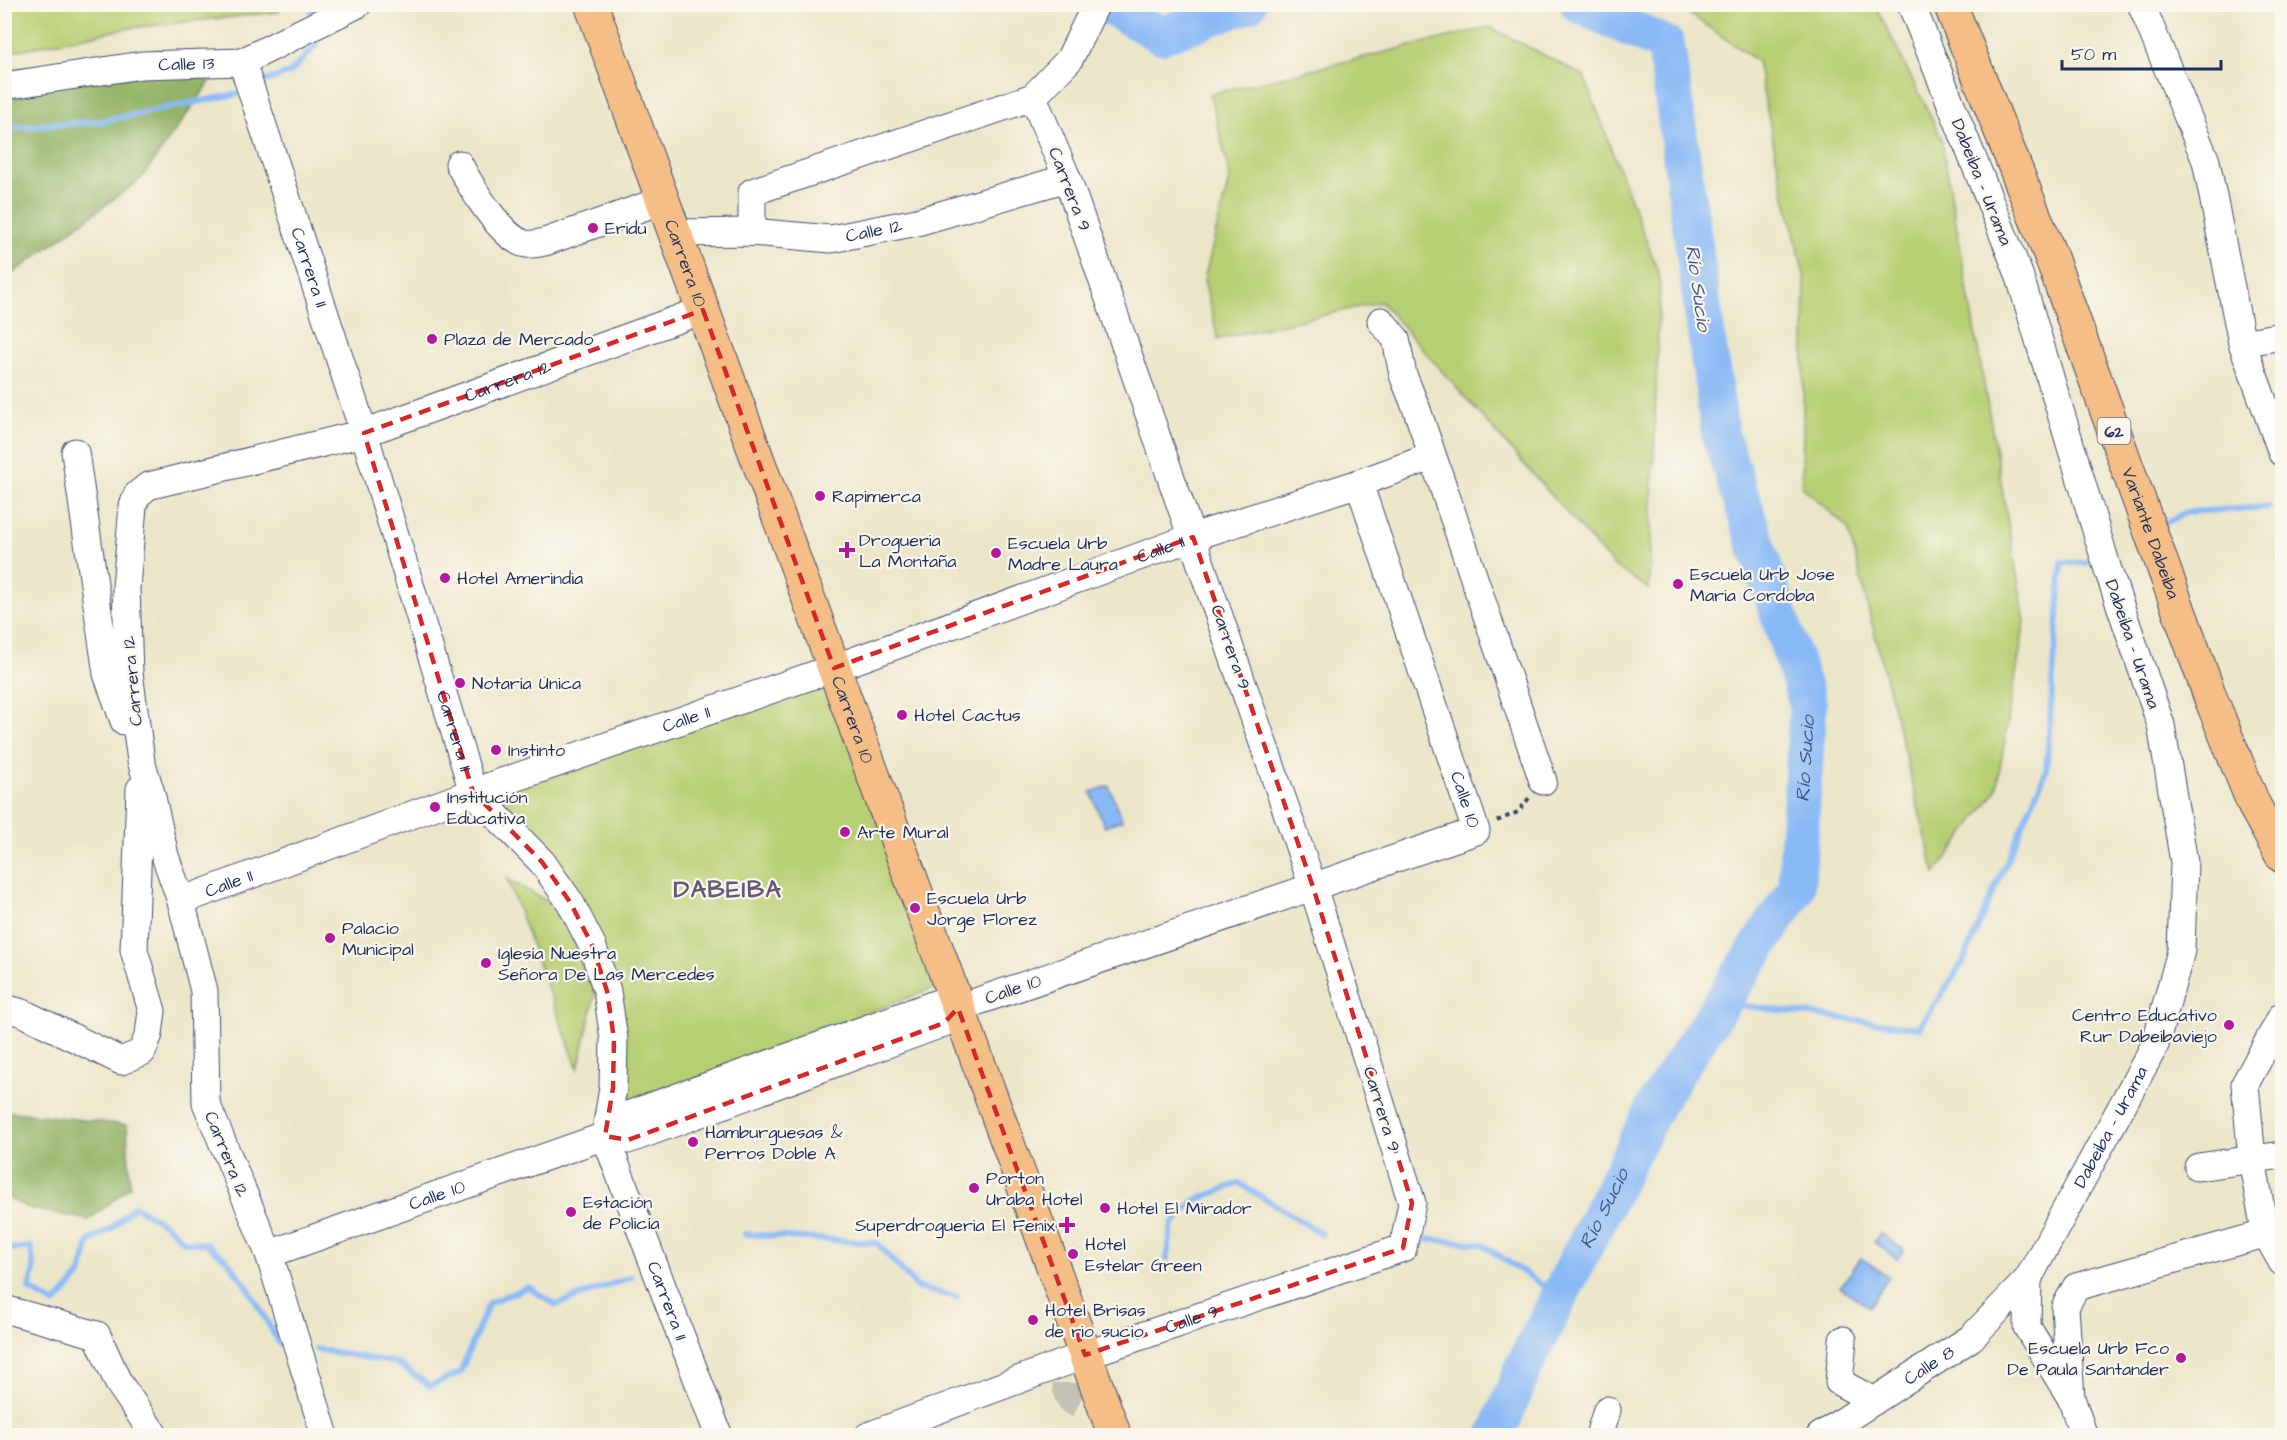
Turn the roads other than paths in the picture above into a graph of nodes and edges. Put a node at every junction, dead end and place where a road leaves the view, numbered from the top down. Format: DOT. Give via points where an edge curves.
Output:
graph roads {
  1 [pos="358,4"];
  2 [pos="591,4"];
  3 [pos="1096,4"];
  4 [pos="1911,4"];
  5 [pos="1950,4"];
  6 [pos="2141,4"];
  7 [pos="242,62"];
  8 [pos="4,86"];
  9 [pos="1034,97"];
  10 [pos="459,164"];
  11 [pos="1067,178"];
  12 [pos="663,200"];
  13 [pos="752,232"];
  14 [pos="675,233"];
  15 [pos="703,310"];
  16 [pos="1381,321"];
  17 [pos="2283,336"];
  18 [pos="2242,342"];
  19 [pos="364,433"];
  20 [pos="75,452"];
  21 [pos="2283,453"];
  22 [pos="1431,457"];
  23 [pos="1359,483"];
  24 [pos="1193,537"];
  25 [pos="834,668"];
  26 [pos="141,761"];
  27 [pos="1542,781"];
  28 [pos="473,792"];
  29 [pos="2283,855"];
  30 [pos="1313,887"];
  31 [pos="181,901"];
  32 [pos="4,1008"];
  33 [pos="958,1008"];
  34 [pos="2283,1016"];
  35 [pos="605,1136"];
  36 [pos="2283,1155"];
  37 [pos="2252,1159"];
  38 [pos="2198,1167"];
  39 [pos="1412,1203"];
  40 [pos="2274,1230"];
  41 [pos="269,1254"];
  42 [pos="2283,1262"];
  43 [pos="2028,1279"];
  44 [pos="4,1309"];
  45 [pos="1843,1340"];
  46 [pos="1087,1359"];
  47 [pos="2071,1398"];
  48 [pos="1874,1401"];
  49 [pos="1607,1410"];
  50 [pos="1101,1417"];
  51 [pos="155,1436"];
  52 [pos="325,1436"];
  53 [pos="719,1436"];
  54 [pos="868,1436"];
  55 [pos="1599,1436"];
  56 [pos="1820,1436"];
  57 [pos="2084,1436"];
  1 -- 7 [label="street, Calle 13"];
  2 -- 12 [label="main road, Carrera 10"];
  3 -- 9 [label="street" via="1069,60"];
  4 -- 43 [label="street, Dabeiba - Urama" via="2019,274 2108,570 2161,725 2184,862 2181,951 2155,1045"];
  5 -- 29 [label="main road, Variante Dabeiba / 62" via="2051,257 2211,699 2254,805"];
  6 -- 18 [label="street" via="2205,162"];
  7 -- 8 [label="street, Calle 13" via="142,65"];
  7 -- 19 [label="street, Carrera 11"];
  9 -- 11 [label="street, Carrera 9"];
  9 -- 13 [label="street" via="752,192"];
  10 -- 12 [label="street" via="474,192 505,232 525,244 545,242"];
  11 -- 13 [label="street, Calle 12" via="917,222 831,239"];
  11 -- 24 [label="street, Carrera 9"];
  12 -- 14 [label="main road, Carrera 10"];
  13 -- 14 [label="street, Calle 12"];
  14 -- 15 [label="main road, Carrera 10"];
  15 -- 19 [label="street, Carrera 12"];
  15 -- 25 [label="main road, Carrera 10"];
  16 -- 22 [label="street" via="1396,339 1403,375"];
  17 -- 18 [label="street"];
  18 -- 21 [label="street"];
  19 -- 26 [label="street, Carrera 12" via="148,486 137,495 126,587 129,673"];
  19 -- 28 [label="street, Carrera 11"];
  20 -- 26 [label="street" via="107,674"];
  22 -- 23 [label="street"];
  22 -- 27 [label="street"];
  23 -- 24 [label="street"];
  23 -- 30 [label="street, Calle 10" via="1476,831"];
  24 -- 25 [label="street, Calle 11"];
  24 -- 30 [label="street, Carrera 9"];
  25 -- 28 [label="street, Calle 11"];
  25 -- 33 [label="main road, Carrera 10"];
  26 -- 31 [label="street, Carrera 12" via="165,856"];
  26 -- 32 [label="street" via="134,950 152,1011 142,1052 121,1061 23,1012"];
  28 -- 31 [label="street, Calle 11"];
  28 -- 35 [label="street, Carrera 11" via="542,862 570,902 592,945 607,992 614,1040 613,1088"];
  30 -- 33 [label="street, Calle 10"];
  30 -- 39 [label="street, Carrera 9"];
  31 -- 41 [label="street, Carrera 12" via="204,991 206,1103"];
  33 -- 35 [label="street, Calle 10" via="944,1023 628,1140"];
  33 -- 46 [label="main road, Carrera 10"];
  34 -- 37 [label="street" via="2245,1084"];
  35 -- 41 [label="street, Calle 10"];
  35 -- 53 [label="street, Carrera 11"];
  36 -- 37 [label="street"];
  37 -- 38 [label="street"];
  37 -- 40 [label="street"];
  39 -- 46 [label="street, Calle 9" via="1403,1248"];
  40 -- 42 [label="street"];
  40 -- 47 [label="street" via="2076,1287 2065,1307"];
  41 -- 52 [label="street, Carrera 12"];
  43 -- 47 [label="street" via="2027,1327"];
  43 -- 48 [label="street, Calle 8" via="1971,1338"];
  44 -- 51 [label="street" via="97,1335 118,1382"];
  45 -- 48 [label="street" via="1839,1382"];
  46 -- 50 [label="main road, Carrera 10"];
  46 -- 54 [label="street" via="1069,1375 1066,1383 1054,1366"];
  47 -- 57 [label="street"];
  48 -- 56 [label="street, Calle 8"];
  49 -- 55 [label="street"];
}
